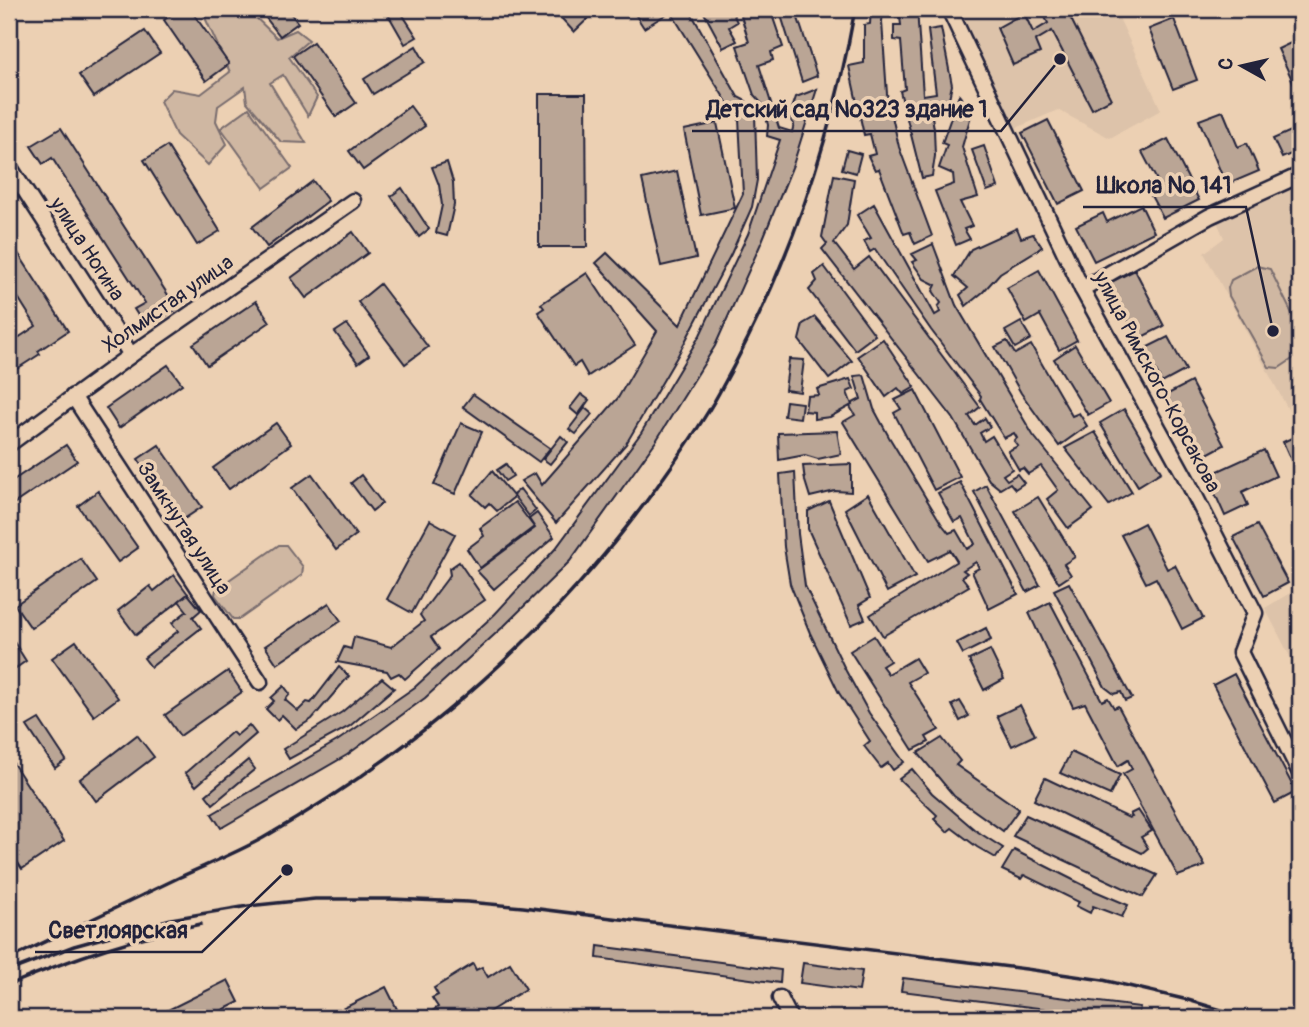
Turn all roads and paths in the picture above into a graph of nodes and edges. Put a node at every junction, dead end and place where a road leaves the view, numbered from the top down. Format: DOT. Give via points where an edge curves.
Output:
graph roads {
  1 [pos="949,9"];
  2 [pos="9,166"];
  3 [pos="1300,175"];
  4 [pos="353,201"];
  5 [pos="1082,289"];
  6 [pos="131,355"];
  7 [pos="73,396"];
  8 [pos="9,444"];
  9 [pos="260,682"];
  10 [pos="1300,773"];
  11 [pos="780,998"];
  12 [pos="790,1018"];
  1 -- 5 [label="street, улица Римского-Корсакова"];
  2 -- 6 [label="street, улица Ногина"];
  3 -- 5 [label="street" via="1210,216"];
  4 -- 6 [label="street, Холмистая улица"];
  5 -- 10 [label="street, улица Римского-Корсакова" via="1255,613 1240,652"];
  6 -- 7 [label="street, Холмистая улица"];
  7 -- 8 [label="street, Холмистая улица"];
  7 -- 9 [label="street, Замкнутая улица"];
  11 -- 12 [label="street"];
}
